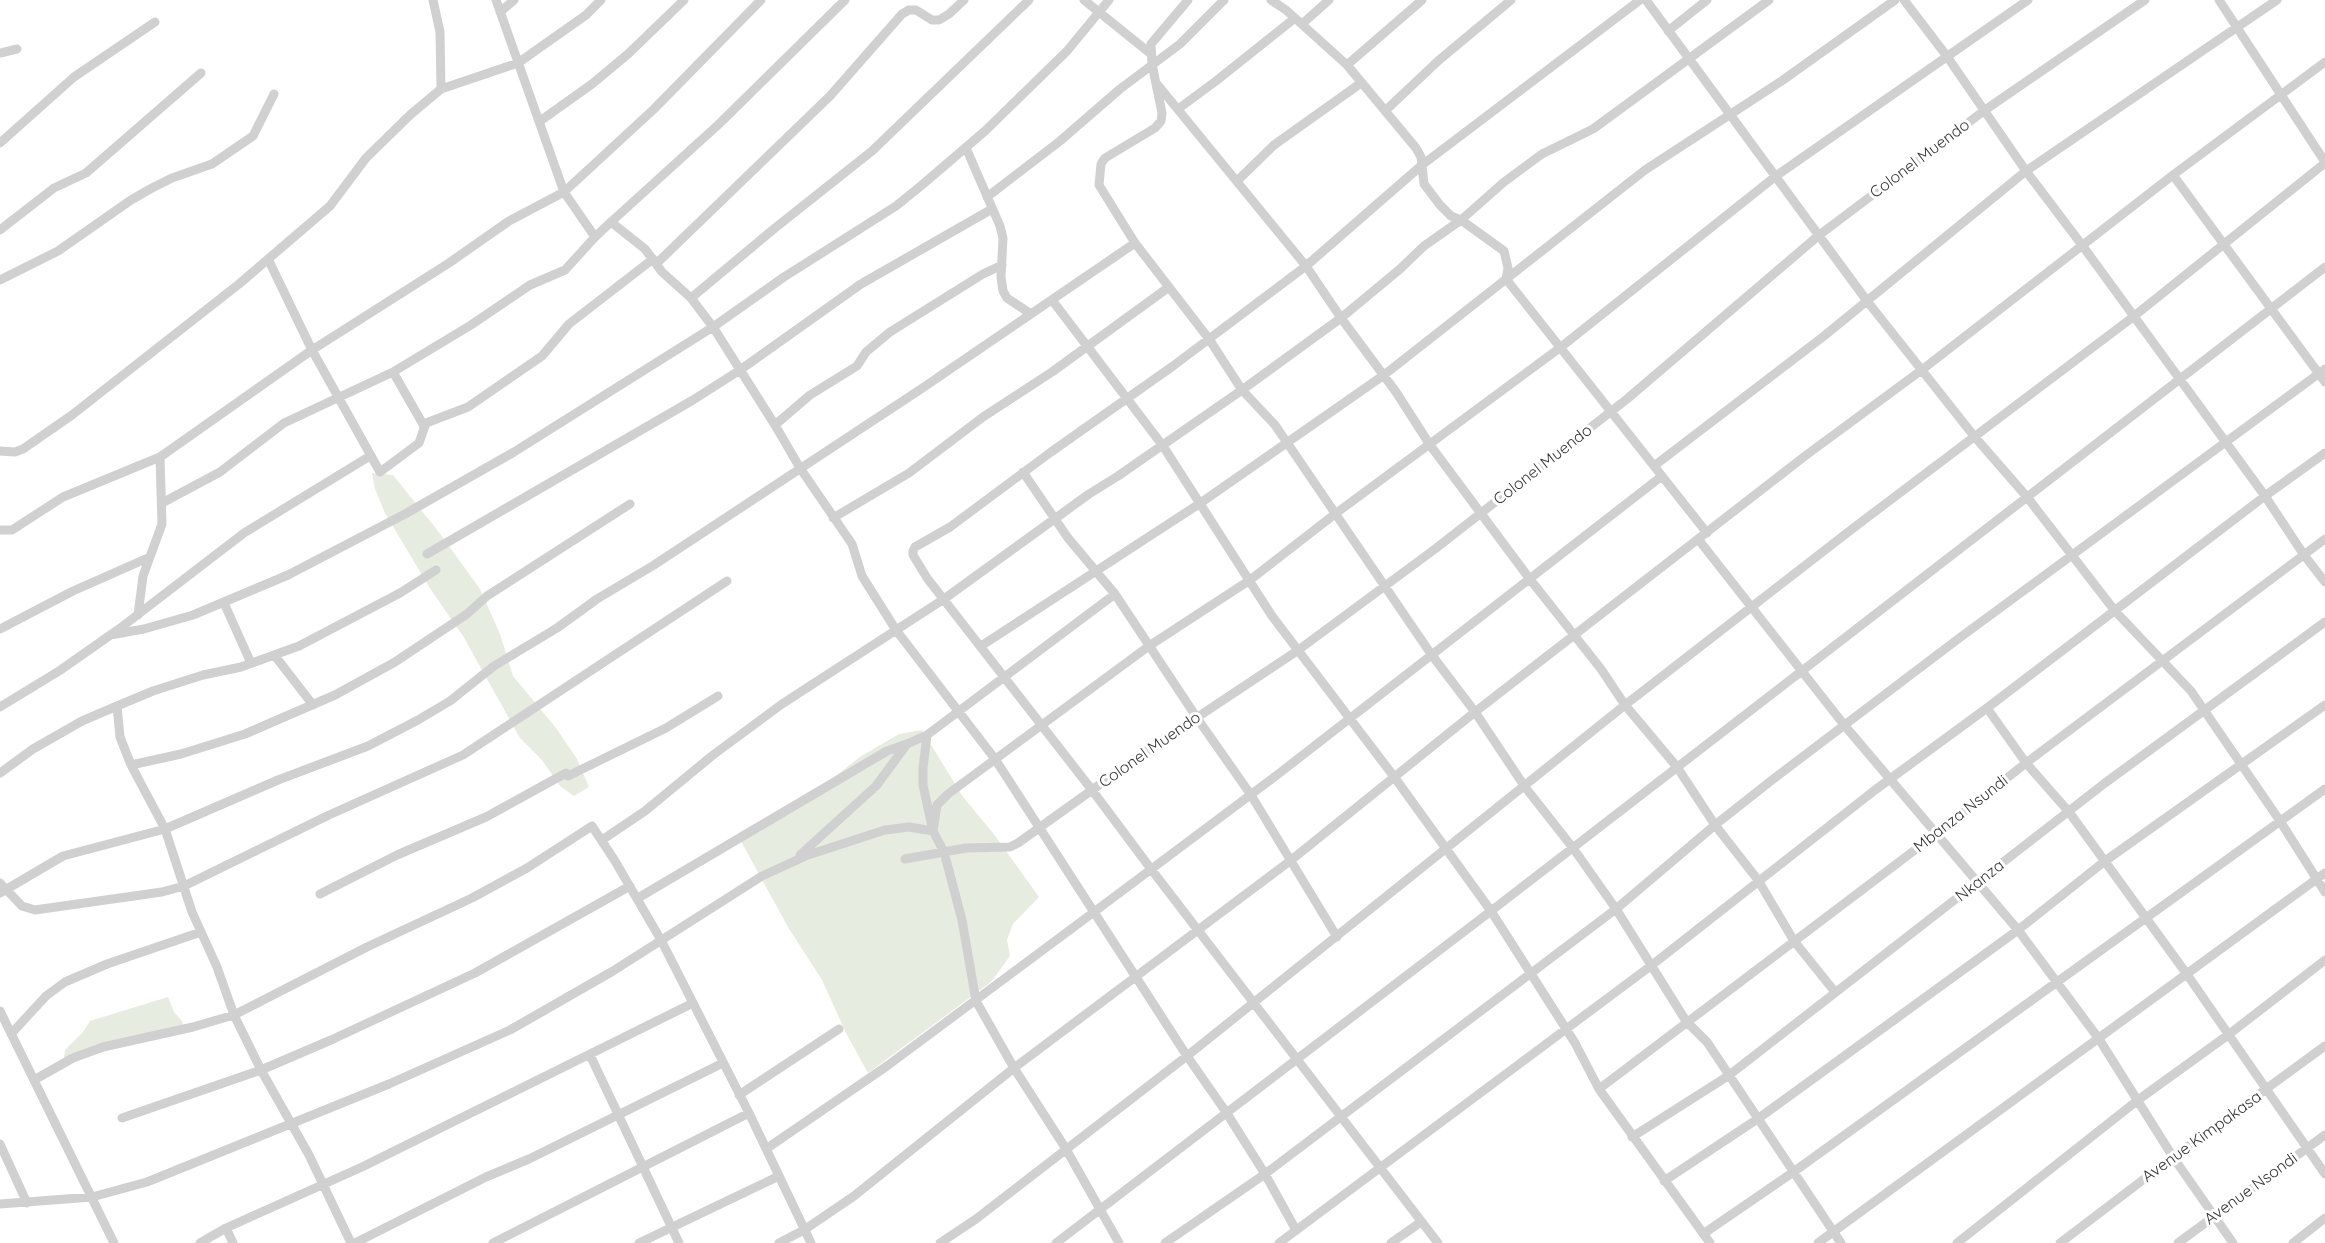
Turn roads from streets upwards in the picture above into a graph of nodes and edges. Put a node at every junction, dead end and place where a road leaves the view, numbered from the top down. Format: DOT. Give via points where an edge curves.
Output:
graph roads {
  1 [pos="433,0"];
  2 [pos="496,0"];
  3 [pos="514,0"];
  4 [pos="601,0"];
  5 [pos="684,0"];
  6 [pos="761,0"];
  7 [pos="845,0"];
  8 [pos="964,0"];
  9 [pos="1029,0"];
  10 [pos="1084,0"];
  11 [pos="1109,0"];
  12 [pos="1188,0"];
  13 [pos="1224,0"];
  14 [pos="1271,0"];
  15 [pos="1329,0"];
  16 [pos="1422,0"];
  17 [pos="1511,0"];
  18 [pos="1641,0"];
  19 [pos="1646,0"];
  20 [pos="1707,0"];
  21 [pos="1769,0"];
  22 [pos="1895,0"];
  23 [pos="1904,0"];
  24 [pos="2028,0"];
  25 [pos="2145,0"];
  26 [pos="2219,0"];
  27 [pos="2277,0"];
  28 [pos="500,12"];
  29 [pos="1100,12"];
  30 [pos="1298,21"];
  31 [pos="155,22"];
  32 [pos="2238,27"];
  33 [pos="1668,31"];
  34 [pos="17,49"];
  35 [pos="0,53"];
  36 [pos="1151,54"];
  37 [pos="1946,56"];
  38 [pos="1689,59"];
  39 [pos="2325,62"];
  40 [pos="518,63"];
  41 [pos="1152,64"];
  42 [pos="1347,65"];
  43 [pos="201,73"];
  44 [pos="1155,82"];
  45 [pos="1361,83"];
  46 [pos="441,89"];
  47 [pos="274,94"];
  48 [pos="2280,95"];
  49 [pos="1178,109"];
  50 [pos="1985,110"];
  51 [pos="1385,111"];
  52 [pos="1730,115"];
  53 [pos="540,121"];
  54 [pos="0,143"];
  55 [pos="966,148"];
  56 [pos="2325,163"];
  57 [pos="1422,165"];
  58 [pos="2026,171"];
  59 [pos="2173,175"];
  60 [pos="1776,176"];
  61 [pos="1237,181"];
  62 [pos="564,192"];
  63 [pos="987,197"];
  64 [pos="992,209"];
  65 [pos="1461,220"];
  66 [pos="611,222"];
  67 [pos="0,230"];
  68 [pos="1818,236"];
  69 [pos="595,237"];
  70 [pos="1135,243"];
  71 [pos="2082,244"];
  72 [pos="2223,246"];
  73 [pos="268,259"];
  74 [pos="654,262"];
  75 [pos="1002,265"];
  76 [pos="1306,266"];
  77 [pos="2325,267"];
  78 [pos="1506,279"];
  79 [pos="0,280"];
  80 [pos="1168,287"];
  81 [pos="691,298"];
  82 [pos="1052,300"];
  83 [pos="1868,301"];
  84 [pos="2272,308"];
  85 [pos="1031,314"];
  86 [pos="2133,317"];
  87 [pos="1341,318"];
  88 [pos="712,327"];
  89 [pos="1209,339"];
  90 [pos="1086,345"];
  91 [pos="1561,346"];
  92 [pos="312,350"];
  93 [pos="1923,369"];
  94 [pos="740,370"];
  95 [pos="393,372"];
  96 [pos="1384,375"];
  97 [pos="2323,375"];
  98 [pos="2181,380"];
  99 [pos="1242,390"];
  100 [pos="1128,397"];
  101 [pos="340,398"];
  102 [pos="1611,411"];
  103 [pos="775,425"];
  104 [pos="424,426"];
  105 [pos="1974,436"];
  106 [pos="1287,442"];
  107 [pos="2226,443"];
  108 [pos="1430,444"];
  109 [pos="1163,446"];
  110 [pos="0,452"];
  111 [pos="2325,453"];
  112 [pos="370,456"];
  113 [pos="160,457"];
  114 [pos="1654,466"];
  115 [pos="800,468"];
  116 [pos="1023,472"];
  117 [pos="1662,476"];
  118 [pos="2265,496"];
  119 [pos="2028,497"];
  120 [pos="162,502"];
  121 [pos="630,504"];
  122 [pos="1199,504"];
  123 [pos="1335,514"];
  124 [pos="1481,514"];
  125 [pos="833,518"];
  126 [pos="1054,519"];
  127 [pos="0,530"];
  128 [pos="1702,536"];
  129 [pos="2325,539"];
  130 [pos="427,554"];
  131 [pos="2304,555"];
  132 [pos="150,557"];
  133 [pos="2073,557"];
  134 [pos="436,570"];
  135 [pos="1096,570"];
  136 [pos="1529,578"];
  137 [pos="1250,580"];
  138 [pos="727,581"];
  139 [pos="2325,582"];
  140 [pos="1386,586"];
  141 [pos="1115,594"];
  142 [pos="944,599"];
  143 [pos="224,603"];
  144 [pos="1751,608"];
  145 [pos="2115,610"];
  146 [pos="138,615"];
  147 [pos="2325,622"];
  148 [pos="0,629"];
  149 [pos="896,630"];
  150 [pos="110,635"];
  151 [pos="1575,637"];
  152 [pos="981,646"];
  153 [pos="1149,646"];
  154 [pos="1297,651"];
  155 [pos="1431,654"];
  156 [pos="275,656"];
  157 [pos="2161,661"];
  158 [pos="251,663"];
  159 [pos="1800,671"];
  160 [pos="1004,676"];
  161 [pos="718,696"];
  162 [pos="313,705"];
  163 [pos="1625,705"];
  164 [pos="2325,705"];
  165 [pos="117,706"];
  166 [pos="0,707"];
  167 [pos="1987,708"];
  168 [pos="2205,711"];
  169 [pos="957,712"];
  170 [pos="1475,712"];
  171 [pos="1197,718"];
  172 [pos="1350,718"];
  173 [pos="1041,724"];
  174 [pos="1845,726"];
  175 [pos="927,735"];
  176 [pos="908,744"];
  177 [pos="995,759"];
  178 [pos="2026,763"];
  179 [pos="131,765"];
  180 [pos="2242,765"];
  181 [pos="1677,767"];
  182 [pos="0,773"];
  183 [pos="1395,778"];
  184 [pos="1890,780"];
  185 [pos="1525,787"];
  186 [pos="2325,789"];
  187 [pos="1092,790"];
  188 [pos="1251,795"];
  189 [pos="2069,812"];
  190 [pos="2280,821"];
  191 [pos="1715,825"];
  192 [pos="1040,828"];
  193 [pos="165,830"];
  194 [pos="933,831"];
  195 [pos="1936,834"];
  196 [pos="602,840"];
  197 [pos="1573,848"];
  198 [pos="1446,850"];
  199 [pos="944,852"];
  200 [pos="905,859"];
  201 [pos="1290,861"];
  202 [pos="2105,861"];
  203 [pos="791,862"];
  204 [pos="1151,869"];
  205 [pos="2325,873"];
  206 [pos="2316,879"];
  207 [pos="1758,880"];
  208 [pos="1979,882"];
  209 [pos="184,886"];
  210 [pos="630,886"];
  211 [pos="2,889"];
  212 [pos="2325,892"];
  213 [pos="320,894"];
  214 [pos="638,898"];
  215 [pos="1616,909"];
  216 [pos="1491,911"];
  217 [pos="1094,912"];
  218 [pos="2145,917"];
  219 [pos="1199,930"];
  220 [pos="2018,930"];
  221 [pos="201,932"];
  222 [pos="1336,937"];
  223 [pos="661,940"];
  224 [pos="1794,941"];
  225 [pos="2325,960"];
  226 [pos="1652,965"];
  227 [pos="1531,972"];
  228 [pos="2187,973"];
  229 [pos="1136,977"];
  230 [pos="2056,981"];
  231 [pos="1834,992"];
  232 [pos="975,1001"];
  233 [pos="693,1003"];
  234 [pos="1254,1003"];
  235 [pos="0,1011"];
  236 [pos="234,1014"];
  237 [pos="1686,1022"];
  238 [pos="839,1029"];
  239 [pos="1565,1030"];
  240 [pos="11,1034"];
  241 [pos="2228,1035"];
  242 [pos="2099,1039"];
  243 [pos="2325,1046"];
  244 [pos="590,1055"];
  245 [pos="1187,1056"];
  246 [pos="1298,1058"];
  247 [pos="723,1064"];
  248 [pos="1014,1068"];
  249 [pos="261,1070"];
  250 [pos="1728,1076"];
  251 [pos="34,1080"];
  252 [pos="1599,1089"];
  253 [pos="2267,1090"];
  254 [pos="739,1095"];
  255 [pos="2138,1100"];
  256 [pos="1226,1112"];
  257 [pos="749,1113"];
  258 [pos="619,1114"];
  259 [pos="1340,1115"];
  260 [pos="122,1118"];
  261 [pos="1759,1118"];
  262 [pos="292,1124"];
  263 [pos="2325,1135"];
  264 [pos="1632,1137"];
  265 [pos="0,1144"];
  266 [pos="2307,1148"];
  267 [pos="766,1149"];
  268 [pos="1066,1149"];
  269 [pos="2173,1157"];
  270 [pos="1381,1166"];
  271 [pos="643,1167"];
  272 [pos="1792,1173"];
  273 [pos="1265,1174"];
  274 [pos="2325,1174"];
  275 [pos="779,1176"];
  276 [pos="1664,1181"];
  277 [pos="323,1186"];
  278 [pos="92,1197"];
  279 [pos="27,1203"];
  280 [pos="0,1204"];
  281 [pos="1101,1209"];
  282 [pos="2215,1215"];
  283 [pos="2325,1218"];
  284 [pos="1421,1222"];
  285 [pos="672,1227"];
  286 [pos="226,1228"];
  287 [pos="804,1230"];
  288 [pos="1296,1230"];
  289 [pos="1833,1231"];
  290 [pos="1703,1234"];
  291 [pos="114,1243"];
  292 [pos="200,1243"];
  293 [pos="233,1243"];
  294 [pos="353,1243"];
  295 [pos="493,1243"];
  296 [pos="639,1243"];
  297 [pos="679,1243"];
  298 [pos="779,1243"];
  299 [pos="811,1243"];
  300 [pos="940,1243"];
  301 [pos="1056,1243"];
  302 [pos="1119,1243"];
  303 [pos="1165,1243"];
  304 [pos="1279,1243"];
  305 [pos="1392,1243"];
  306 [pos="1438,1243"];
  307 [pos="1710,1243"];
  308 [pos="1818,1243"];
  309 [pos="1841,1243"];
  310 [pos="1957,1243"];
  311 [pos="2060,1243"];
  312 [pos="2178,1243"];
  313 [pos="2232,1243"];
  314 [pos="2293,1243"];
  1 -- 46 [label="street" via="440,32"];
  2 -- 28 [label="street"];
  3 -- 28 [label="street"];
  4 -- 40 [label="street"];
  5 -- 53 [label="street" via="628,54"];
  6 -- 62 [label="street" via="654,109"];
  7 -- 66 [label="street"];
  8 -- 74 [label="street" via="939,20 916,10 902,14 830,96"];
  9 -- 81 [label="street" via="872,151"];
  10 -- 29 [label="street"];
  11 -- 29 [label="street"];
  12 -- 36 [label="street" via="1151,44"];
  13 -- 41 [label="street" via="1180,44"];
  14 -- 30 [label="street"];
  15 -- 30 [label="street"];
  16 -- 42 [label="street"];
  17 -- 51 [label="street"];
  18 -- 57 [label="street"];
  19 -- 33 [label="street"];
  20 -- 33 [label="street"];
  21 -- 38 [label="street"];
  22 -- 52 [label="street"];
  23 -- 37 [label="street"];
  24 -- 37 [label="street"];
  25 -- 50 [label="street, Colonel Muendo"];
  26 -- 32 [label="street"];
  27 -- 32 [label="street"];
  28 -- 40 [label="street"];
  29 -- 36 [label="street"];
  29 -- 55 [label="street" via="1067,51"];
  30 -- 42 [label="street"];
  30 -- 49 [label="street"];
  31 -- 54 [label="street" via="74,77"];
  32 -- 48 [label="street"];
  32 -- 58 [label="street"];
  33 -- 38 [label="street"];
  34 -- 35 [label="street"];
  36 -- 41 [label="street"];
  37 -- 50 [label="street"];
  37 -- 60 [label="street"];
  38 -- 52 [label="street"];
  38 -- 65 [label="street" via="1593,129 1542,154"];
  39 -- 48 [label="street"];
  40 -- 46 [label="street"];
  40 -- 53 [label="street"];
  41 -- 44 [label="street"];
  41 -- 63 [label="street"];
  42 -- 45 [label="street"];
  43 -- 67 [label="street" via="86,173 54,188"];
  44 -- 49 [label="street"];
  44 -- 70 [label="street" via="1161,121 1105,158 1100,172 1099,185"];
  45 -- 51 [label="street"];
  45 -- 61 [label="street" via="1274,145"];
  46 -- 73 [label="street" via="366,158 330,206"];
  47 -- 79 [label="street" via="252,136 212,164 152,188 58,251"];
  48 -- 56 [label="street"];
  48 -- 59 [label="street"];
  49 -- 61 [label="street"];
  50 -- 58 [label="street"];
  50 -- 68 [label="street, Colonel Muendo"];
  51 -- 57 [label="street" via="1416,148"];
  52 -- 60 [label="street"];
  52 -- 78 [label="street" via="1645,170"];
  53 -- 62 [label="street"];
  55 -- 63 [label="street"];
  55 -- 88 [label="street" via="896,206"];
  56 -- 72 [label="street"];
  57 -- 65 [label="street" via="1426,189 1451,216"];
  57 -- 76 [label="street"];
  58 -- 71 [label="street"];
  58 -- 83 [label="street"];
  59 -- 71 [label="street"];
  59 -- 72 [label="street"];
  60 -- 68 [label="street"];
  60 -- 91 [label="street"];
  61 -- 76 [label="street"];
  62 -- 69 [label="street"];
  62 -- 92 [label="street" via="502,226"];
  63 -- 64 [label="street"];
  64 -- 75 [label="street" via="1003,238"];
  64 -- 94 [label="street" via="861,284"];
  65 -- 78 [label="street" via="1504,251"];
  65 -- 87 [label="street"];
  66 -- 69 [label="street"];
  66 -- 74 [label="street" via="638,242"];
  68 -- 83 [label="street"];
  68 -- 102 [label="street, Colonel Muendo"];
  69 -- 95 [label="street" via="568,268 530,285"];
  70 -- 80 [label="street"];
  70 -- 82 [label="street"];
  71 -- 86 [label="street"];
  71 -- 93 [label="street"];
  72 -- 84 [label="street"];
  72 -- 86 [label="street"];
  73 -- 92 [label="street"];
  73 -- 110 [label="street" via="72,415 23,449"];
  74 -- 81 [label="street"];
  74 -- 104 [label="street" via="569,324 542,356 468,407"];
  75 -- 85 [label="street" via="1007,298"];
  75 -- 103 [label="street" via="890,332 866,352 857,366 810,395"];
  76 -- 87 [label="street"];
  76 -- 89 [label="street"];
  77 -- 84 [label="street"];
  78 -- 91 [label="street"];
  78 -- 96 [label="street"];
  80 -- 89 [label="street"];
  80 -- 90 [label="street"];
  81 -- 88 [label="street"];
  82 -- 85 [label="street"];
  82 -- 90 [label="street"];
  83 -- 93 [label="street"];
  83 -- 114 [label="street"];
  84 -- 97 [label="street"];
  84 -- 98 [label="street"];
  85 -- 115 [label="street"];
  86 -- 98 [label="street"];
  86 -- 105 [label="street"];
  87 -- 96 [label="street"];
  87 -- 99 [label="street"];
  88 -- 94 [label="street"];
  88 -- 143 [label="street" via="514,452 405,514 288,575"];
  89 -- 99 [label="street"];
  89 -- 100 [label="street"];
  90 -- 100 [label="street"];
  90 -- 125 [label="street" via="909,473"];
  91 -- 102 [label="street"];
  91 -- 108 [label="street"];
  92 -- 101 [label="street"];
  92 -- 113 [label="street"];
  93 -- 105 [label="street"];
  93 -- 128 [label="street"];
  94 -- 103 [label="street"];
  94 -- 130 [label="street"];
  95 -- 101 [label="street"];
  95 -- 104 [label="street"];
  96 -- 106 [label="street"];
  96 -- 108 [label="street"];
  97 -- 107 [label="street"];
  98 -- 107 [label="street"];
  98 -- 119 [label="street"];
  99 -- 106 [label="street"];
  99 -- 109 [label="street"];
  100 -- 109 [label="street"];
  100 -- 116 [label="street"];
  101 -- 112 [label="street"];
  101 -- 120 [label="street" via="284,423 220,472"];
  102 -- 114 [label="street"];
  102 -- 124 [label="street, Colonel Muendo"];
  103 -- 115 [label="street"];
  104 -- 112 [label="street" via="419,443 380,472"];
  105 -- 119 [label="street"];
  105 -- 144 [label="street"];
  106 -- 122 [label="street"];
  106 -- 123 [label="street"];
  107 -- 118 [label="street"];
  107 -- 133 [label="street"];
  108 -- 123 [label="street"];
  108 -- 124 [label="street"];
  109 -- 122 [label="street"];
  109 -- 126 [label="street"];
  111 -- 118 [label="street"];
  112 -- 146 [label="street" via="244,533"];
  113 -- 120 [label="street"];
  113 -- 127 [label="street" via="63,497 12,530"];
  114 -- 117 [label="street"];
  115 -- 125 [label="street"];
  115 -- 193 [label="street" via="494,666 418,720 368,746"];
  116 -- 126 [label="street"];
  116 -- 142 [label="street" via="950,527 915,547 913,555"];
  117 -- 128 [label="street"];
  117 -- 136 [label="street"];
  118 -- 131 [label="street"];
  118 -- 145 [label="street"];
  119 -- 133 [label="street"];
  119 -- 159 [label="street"];
  120 -- 132 [label="street" via="162,524"];
  121 -- 162 [label="street" via="487,596 395,662"];
  122 -- 135 [label="street"];
  122 -- 137 [label="street"];
  123 -- 137 [label="street"];
  123 -- 140 [label="street"];
  124 -- 136 [label="street"];
  124 -- 140 [label="street, Colonel Muendo"];
  125 -- 149 [label="street" via="852,544 862,576"];
  126 -- 135 [label="street"];
  126 -- 142 [label="street"];
  128 -- 144 [label="street"];
  128 -- 151 [label="street"];
  129 -- 131 [label="street, Mbanza Nsundi"];
  131 -- 139 [label="street"];
  131 -- 157 [label="street, Mbanza Nsundi"];
  132 -- 146 [label="street" via="141,580"];
  132 -- 148 [label="street"];
  133 -- 145 [label="street"];
  133 -- 174 [label="street"];
  134 -- 156 [label="street" via="350,621"];
  135 -- 141 [label="street"];
  135 -- 152 [label="street"];
  136 -- 151 [label="street"];
  136 -- 155 [label="street"];
  137 -- 153 [label="street"];
  137 -- 154 [label="street"];
  138 -- 209 [label="street" via="463,755 328,815"];
  140 -- 154 [label="street, Colonel Muendo"];
  140 -- 155 [label="street"];
  141 -- 153 [label="street"];
  141 -- 160 [label="street"];
  142 -- 149 [label="street"];
  142 -- 152 [label="street"];
  143 -- 150 [label="street" via="144,629"];
  143 -- 158 [label="street"];
  144 -- 159 [label="street"];
  144 -- 163 [label="street"];
  145 -- 157 [label="street"];
  145 -- 167 [label="street"];
  146 -- 150 [label="street"];
  147 -- 168 [label="street, Nkanza"];
  149 -- 169 [label="street"];
  149 -- 196 [label="street" via="782,704"];
  150 -- 166 [label="street"];
  151 -- 163 [label="street"];
  151 -- 170 [label="street"];
  152 -- 160 [label="street"];
  153 -- 171 [label="street"];
  153 -- 173 [label="street"];
  154 -- 171 [label="street, Colonel Muendo"];
  154 -- 172 [label="street"];
  155 -- 170 [label="street"];
  155 -- 172 [label="street"];
  156 -- 158 [label="street"];
  156 -- 162 [label="street"];
  157 -- 168 [label="street" via="2176,672"];
  157 -- 178 [label="street, Mbanza Nsundi"];
  158 -- 165 [label="street" via="178,682"];
  159 -- 174 [label="street"];
  159 -- 181 [label="street"];
  160 -- 169 [label="street"];
  160 -- 173 [label="street"];
  161 -- 213 [label="street" via="666,728"];
  162 -- 179 [label="street" via="245,735"];
  163 -- 181 [label="street"];
  163 -- 185 [label="street"];
  164 -- 180 [label="street"];
  165 -- 179 [label="street" via="120,737"];
  165 -- 182 [label="street" via="33,749"];
  167 -- 178 [label="street"];
  167 -- 184 [label="street"];
  168 -- 180 [label="street"];
  168 -- 189 [label="street, Nkanza"];
  169 -- 175 [label="street"];
  169 -- 177 [label="street"];
  170 -- 183 [label="street"];
  170 -- 185 [label="street"];
  171 -- 187 [label="street, Colonel Muendo"];
  171 -- 188 [label="street"];
  172 -- 183 [label="street"];
  172 -- 188 [label="street"];
  173 -- 177 [label="street"];
  173 -- 187 [label="street"];
  174 -- 184 [label="street"];
  174 -- 191 [label="street"];
  175 -- 176 [label="street"];
  175 -- 194 [label="street" via="923,785"];
  176 -- 203 [label="street" via="876,786"];
  176 -- 214 [label="street" via="887,751"];
  177 -- 192 [label="street"];
  177 -- 194 [label="street" via="937,805"];
  178 -- 189 [label="street"];
  178 -- 195 [label="street, Mbanza Nsundi"];
  179 -- 193 [label="street"];
  180 -- 190 [label="street"];
  180 -- 202 [label="street"];
  181 -- 191 [label="street"];
  181 -- 197 [label="street"];
  183 -- 198 [label="street"];
  183 -- 201 [label="street"];
  184 -- 195 [label="street"];
  184 -- 207 [label="street"];
  185 -- 197 [label="street"];
  185 -- 198 [label="street"];
  186 -- 190 [label="street"];
  187 -- 192 [label="street, Colonel Muendo"];
  187 -- 204 [label="street"];
  188 -- 201 [label="street"];
  188 -- 204 [label="street"];
  189 -- 202 [label="street"];
  189 -- 208 [label="street, Nkanza"];
  190 -- 206 [label="street"];
  190 -- 218 [label="street"];
  191 -- 207 [label="street"];
  191 -- 215 [label="street"];
  192 -- 199 [label="street, Colonel Muendo" via="1010,847"];
  192 -- 217 [label="street"];
  193 -- 209 [label="street"];
  193 -- 211 [label="street" via="63,856"];
  194 -- 199 [label="street"];
  194 -- 203 [label="street" via="885,830"];
  195 -- 208 [label="street"];
  195 -- 224 [label="street, Mbanza Nsundi"];
  196 -- 210 [label="street"];
  196 -- 236 [label="street" via="592,826 472,898"];
  197 -- 215 [label="street"];
  197 -- 216 [label="street"];
  198 -- 216 [label="street"];
  198 -- 222 [label="street"];
  199 -- 200 [label="street, Colonel Muendo"];
  199 -- 232 [label="street" via="962,920"];
  201 -- 219 [label="street"];
  201 -- 222 [label="street"];
  202 -- 218 [label="street"];
  202 -- 220 [label="street"];
  203 -- 223 [label="street" via="754,880"];
  204 -- 217 [label="street"];
  204 -- 219 [label="street"];
  205 -- 206 [label="street"];
  206 -- 212 [label="street"];
  206 -- 228 [label="street"];
  207 -- 224 [label="street"];
  207 -- 226 [label="street"];
  208 -- 220 [label="street"];
  208 -- 231 [label="street, Nkanza"];
  209 -- 211 [label="street" via="35,910 22,906"];
  209 -- 221 [label="street"];
  210 -- 214 [label="street"];
  210 -- 249 [label="street" via="475,972"];
  214 -- 223 [label="street"];
  215 -- 226 [label="street"];
  215 -- 227 [label="street"];
  216 -- 227 [label="street"];
  216 -- 246 [label="street"];
  217 -- 229 [label="street"];
  217 -- 232 [label="street"];
  218 -- 228 [label="street"];
  218 -- 230 [label="street"];
  219 -- 229 [label="street"];
  219 -- 234 [label="street"];
  220 -- 230 [label="street"];
  220 -- 261 [label="street"];
  221 -- 236 [label="street"];
  221 -- 240 [label="street" via="65,982 45,996"];
  222 -- 234 [label="street"];
  223 -- 233 [label="street"];
  223 -- 262 [label="street" via="510,1030"];
  224 -- 231 [label="street"];
  224 -- 237 [label="street, Mbanza Nsundi"];
  225 -- 241 [label="street"];
  226 -- 237 [label="street"];
  226 -- 239 [label="street"];
  227 -- 239 [label="street"];
  227 -- 259 [label="street"];
  228 -- 241 [label="street"];
  228 -- 242 [label="street"];
  229 -- 245 [label="street"];
  229 -- 248 [label="street"];
  230 -- 242 [label="street"];
  230 -- 272 [label="street"];
  231 -- 250 [label="street, Nkanza"];
  232 -- 248 [label="street"];
  232 -- 267 [label="street"];
  233 -- 244 [label="street"];
  233 -- 247 [label="street"];
  234 -- 245 [label="street"];
  234 -- 246 [label="street"];
  235 -- 240 [label="street"];
  236 -- 249 [label="street"];
  236 -- 251 [label="street" via="103,1047"];
  237 -- 250 [label="street" via="1707,1042"];
  237 -- 252 [label="street, Mbanza Nsundi"];
  238 -- 254 [label="street"];
  239 -- 252 [label="street"];
  239 -- 270 [label="street"];
  240 -- 251 [label="street"];
  241 -- 253 [label="street"];
  241 -- 255 [label="street"];
  242 -- 255 [label="street"];
  242 -- 289 [label="street"];
  243 -- 253 [label="street, Avenue Kimpakasa"];
  244 -- 258 [label="street"];
  244 -- 277 [label="street"];
  245 -- 256 [label="street"];
  245 -- 268 [label="street"];
  246 -- 256 [label="street"];
  246 -- 259 [label="street"];
  247 -- 254 [label="street"];
  247 -- 258 [label="street"];
  248 -- 268 [label="street"];
  248 -- 287 [label="street"];
  249 -- 260 [label="street"];
  249 -- 262 [label="street"];
  250 -- 261 [label="street"];
  250 -- 264 [label="street, Nkanza"];
  251 -- 278 [label="street"];
  252 -- 264 [label="street"];
  253 -- 266 [label="street"];
  253 -- 269 [label="street, Avenue Kimpakasa"];
  254 -- 257 [label="street"];
  255 -- 269 [label="street"];
  255 -- 310 [label="street"];
  256 -- 273 [label="street"];
  256 -- 281 [label="street"];
  257 -- 267 [label="street"];
  257 -- 271 [label="street"];
  258 -- 271 [label="street"];
  258 -- 294 [label="street"];
  259 -- 270 [label="street"];
  259 -- 273 [label="street"];
  261 -- 272 [label="street"];
  261 -- 276 [label="street"];
  262 -- 277 [label="street"];
  262 -- 278 [label="street" via="147,1182"];
  263 -- 266 [label="street, Avenue Nsondi"];
  264 -- 276 [label="street"];
  265 -- 279 [label="street"];
  266 -- 274 [label="street"];
  266 -- 282 [label="street, Avenue Nsondi"];
  267 -- 275 [label="street"];
  268 -- 281 [label="street"];
  268 -- 300 [label="street"];
  269 -- 282 [label="street"];
  269 -- 311 [label="street, Avenue Kimpakasa"];
  270 -- 284 [label="street"];
  270 -- 288 [label="street"];
  271 -- 285 [label="street"];
  271 -- 295 [label="street"];
  272 -- 289 [label="street"];
  272 -- 290 [label="street"];
  273 -- 288 [label="street"];
  273 -- 303 [label="street"];
  275 -- 285 [label="street"];
  275 -- 287 [label="street"];
  276 -- 290 [label="street"];
  277 -- 286 [label="street"];
  277 -- 294 [label="street"];
  278 -- 279 [label="street"];
  278 -- 291 [label="street"];
  279 -- 280 [label="street"];
  281 -- 301 [label="street"];
  281 -- 302 [label="street"];
  282 -- 312 [label="street, Avenue Nsondi"];
  282 -- 313 [label="street"];
  283 -- 314 [label="street"];
  284 -- 305 [label="street"];
  284 -- 306 [label="street"];
  285 -- 296 [label="street"];
  285 -- 297 [label="street"];
  286 -- 292 [label="street"];
  286 -- 293 [label="street"];
  287 -- 298 [label="street"];
  287 -- 299 [label="street"];
  288 -- 304 [label="street"];
  289 -- 308 [label="street"];
  289 -- 309 [label="street"];
  290 -- 307 [label="street"];
}
